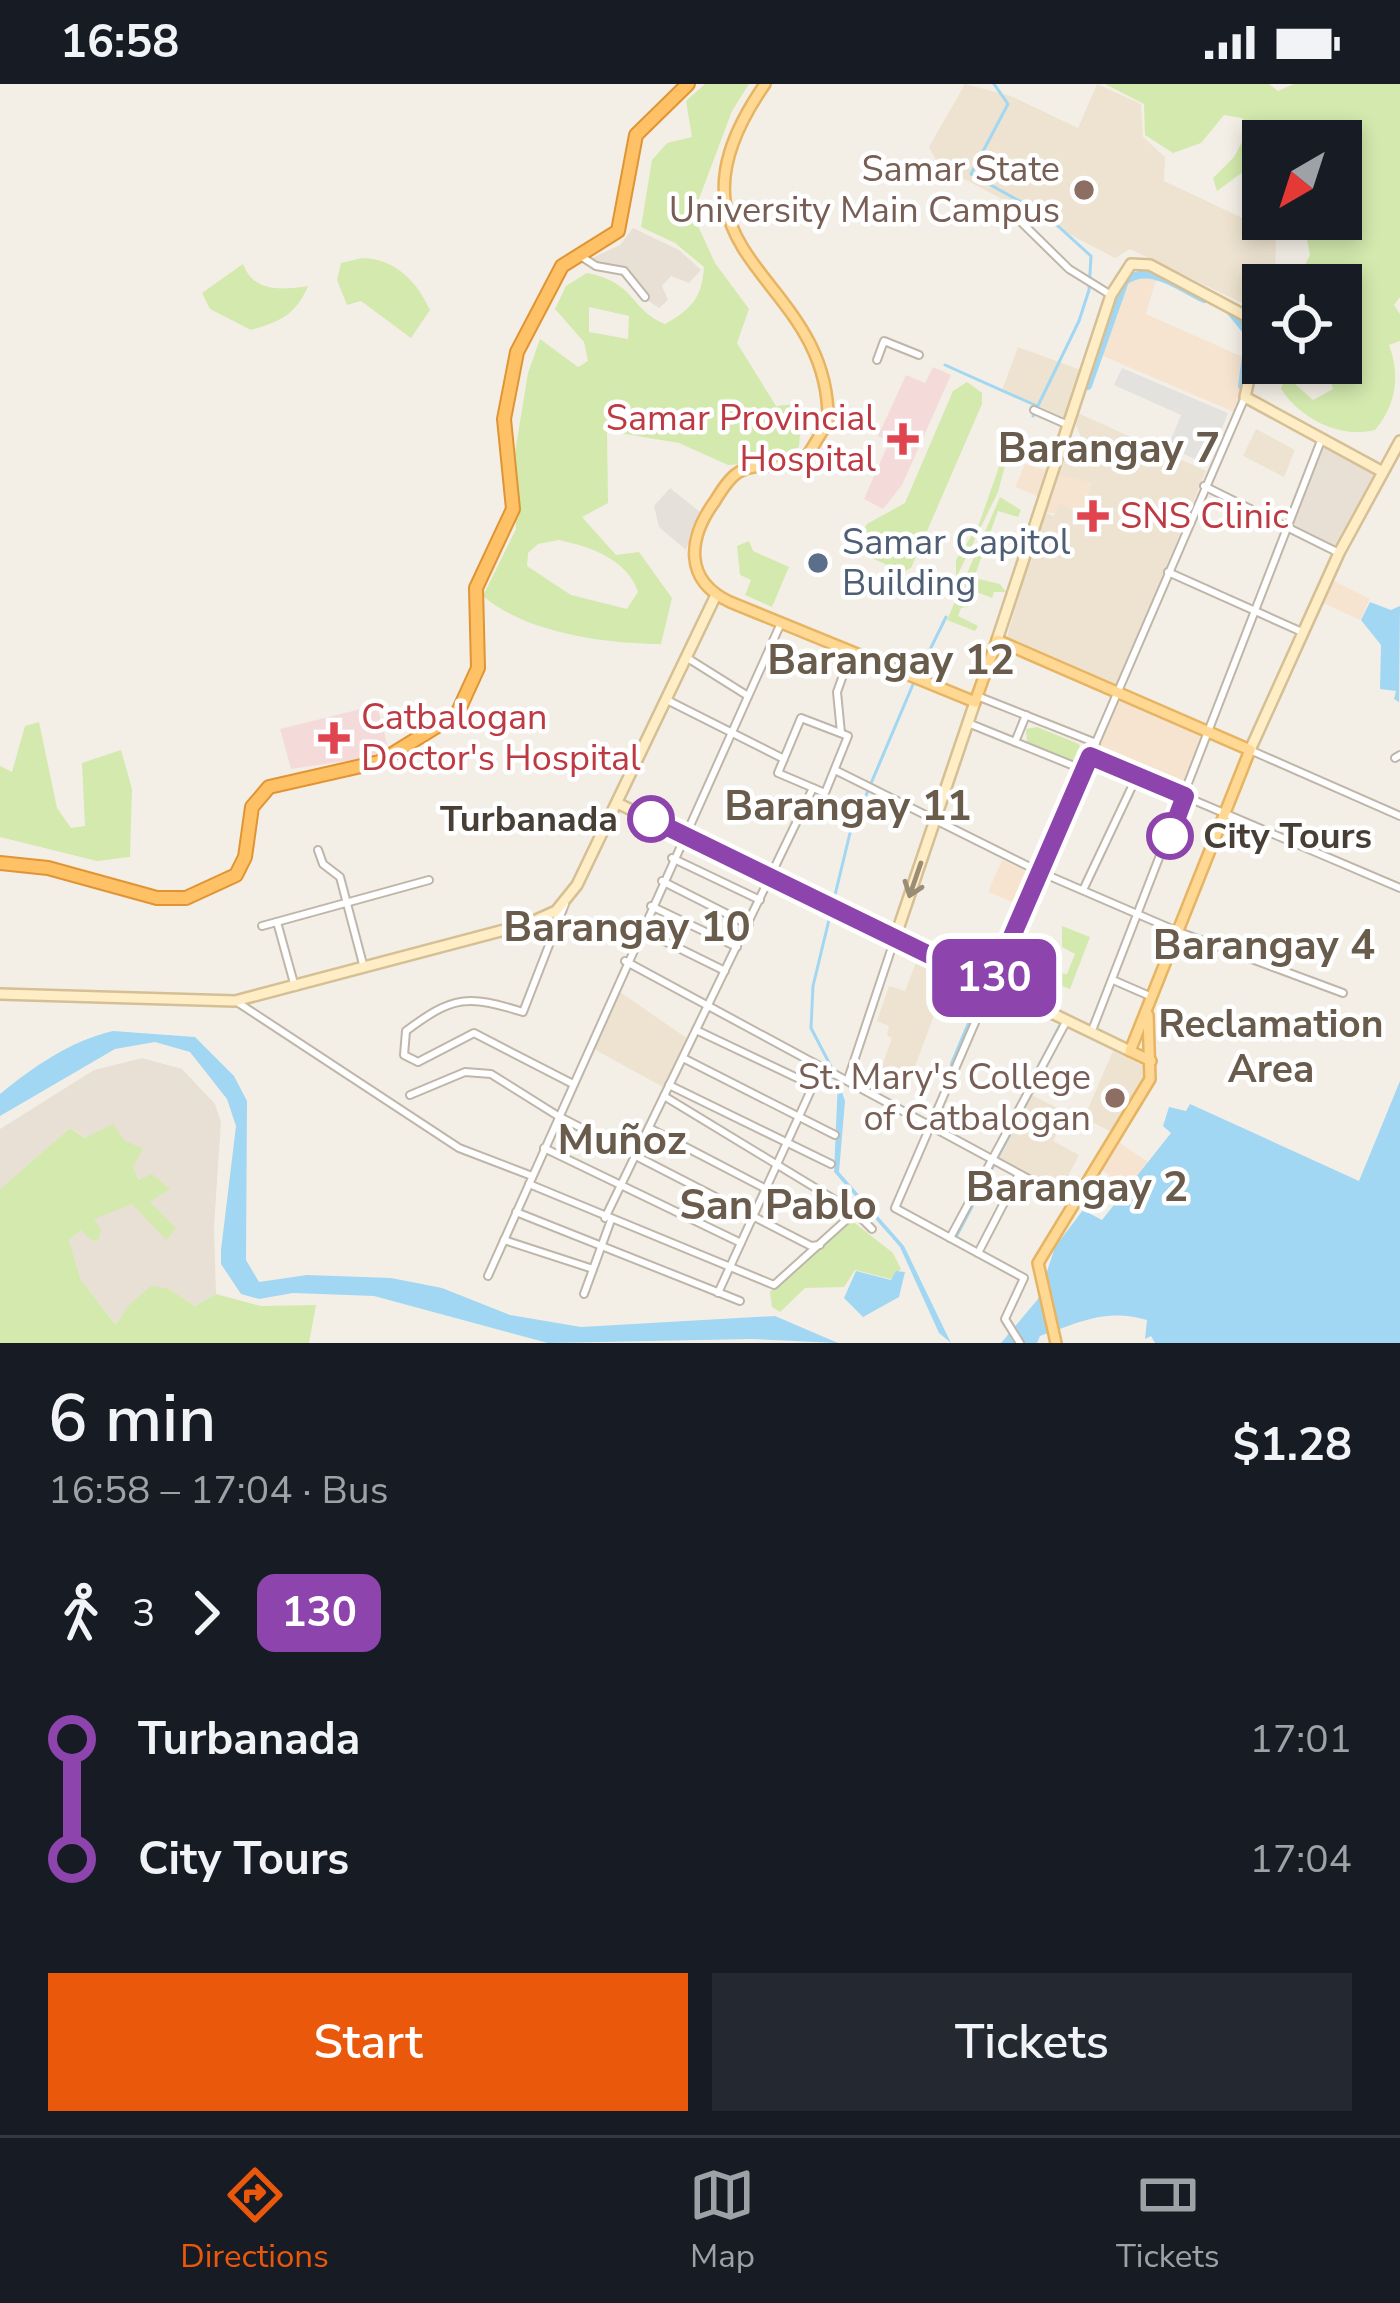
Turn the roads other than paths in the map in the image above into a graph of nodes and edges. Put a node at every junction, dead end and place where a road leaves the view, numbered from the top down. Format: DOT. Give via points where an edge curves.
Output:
graph roads {
  1 [pos="688,84"];
  2 [pos="765,84"];
  3 [pos="1012,214"];
  4 [pos="579,255"];
  5 [pos="1111,295"];
  6 [pos="645,297"];
  7 [pos="919,356"];
  8 [pos="877,359"];
  9 [pos="1245,397"];
  10 [pos="1036,411"];
  11 [pos="1068,425"];
  12 [pos="1322,438"];
  13 [pos="1400,441"];
  14 [pos="1381,471"];
  15 [pos="1204,486"];
  16 [pos="1288,528"];
  17 [pos="1339,553"];
  18 [pos="1168,572"];
  19 [pos="716,595"];
  20 [pos="1257,612"];
  21 [pos="781,623"];
  22 [pos="1303,633"];
  23 [pos="997,640"];
  24 [pos="851,653"];
  25 [pos="689,659"];
  26 [pos="1119,691"];
  27 [pos="748,696"];
  28 [pos="976,699"];
  29 [pos="667,700"];
  30 [pos="1026,715"];
  31 [pos="968,723"];
  32 [pos="1210,732"];
  33 [pos="841,733"];
  34 [pos="730,734"];
  35 [pos="1015,742"];
  36 [pos="1096,743"];
  37 [pos="1250,750"];
  38 [pos="1090,756"];
  39 [pos="784,759"];
  40 [pos="835,770"];
  41 [pos="1084,770"];
  42 [pos="1138,776"];
  43 [pos="813,788"];
  44 [pos="1185,796"];
  45 [pos="617,803"];
  46 [pos="1226,813"];
  47 [pos="1400,816"];
  48 [pos="935,822"];
  49 [pos="684,835"];
  50 [pos="318,850"];
  51 [pos="672,858"];
  52 [pos="0,863"];
  53 [pos="1040,872"];
  54 [pos="772,878"];
  55 [pos="429,880"];
  56 [pos="662,881"];
  57 [pos="1400,888"];
  58 [pos="1083,890"];
  59 [pos="566,900"];
  60 [pos="760,900"];
  61 [pos="347,904"];
  62 [pos="651,906"];
  63 [pos="1139,915"];
  64 [pos="277,922"];
  65 [pos="748,925"];
  66 [pos="262,926"];
  67 [pos="640,929"];
  68 [pos="1178,932"];
  69 [pos="896,938"];
  70 [pos="737,947"];
  71 [pos="626,961"];
  72 [pos="364,968"];
  73 [pos="725,971"];
  74 [pos="1113,980"];
  75 [pos="991,985"];
  76 [pos="295,987"];
  77 [pos="1343,993"];
  78 [pos="0,994"];
  79 [pos="1152,997"];
  80 [pos="235,1001"];
  81 [pos="708,1006"];
  82 [pos="1147,1010"];
  83 [pos="1066,1022"];
  84 [pos="696,1030"];
  85 [pos="1091,1033"];
  86 [pos="1130,1051"];
  87 [pos="683,1058"];
  88 [pos="1151,1061"];
  89 [pos="822,1066"];
  90 [pos="842,1076"];
  91 [pos="573,1084"];
  92 [pos="669,1085"];
  93 [pos="813,1086"];
  94 [pos="410,1095"];
  95 [pos="664,1096"];
  96 [pos="558,1116"];
  97 [pos="799,1117"];
  98 [pos="929,1124"];
  99 [pos="649,1128"];
  100 [pos="835,1135"];
  101 [pos="786,1143"];
  102 [pos="544,1148"];
  103 [pos="634,1157"];
  104 [pos="994,1160"];
  105 [pos="830,1164"];
  106 [pos="777,1166"];
  107 [pos="1019,1174"];
  108 [pos="530,1180"];
  109 [pos="622,1183"];
  110 [pos="765,1189"];
  111 [pos="1075,1204"];
  112 [pos="516,1212"];
  113 [pos="854,1212"];
  114 [pos="816,1215"];
  115 [pos="754,1216"];
  116 [pos="608,1219"];
  117 [pos="872,1229"];
  118 [pos="950,1238"];
  119 [pos="504,1240"];
  120 [pos="741,1243"];
  121 [pos="820,1245"];
  122 [pos="601,1247"];
  123 [pos="978,1253"];
  124 [pos="730,1267"];
  125 [pos="593,1269"];
  126 [pos="488,1276"];
  127 [pos="718,1293"];
  128 [pos="584,1294"];
  129 [pos="740,1301"];
  130 [pos="1055,1338"];
  131 [pos="1020,1343"];
  1 -- 4 [label="highway" via="635,135 618,230"];
  2 -- 19 [label="main road" via="736,136 725,214 744,257 803,327 828,422 804,461 755,466 729,481 694,536 701,582"];
  3 -- 5 [label="street" via="1069,269"];
  4 -- 6 [label="street" via="624,271"];
  4 -- 52 [label="highway" via="552,279 517,352 504,419 513,508 476,588 478,668 457,714 380,762 268,787 252,807 236,875 186,898"];
  5 -- 9 [label="street" via="1125,268 1140,262 1246,316 1257,343"];
  5 -- 11 [label="street"];
  7 -- 8 [label="street" via="884,341"];
  9 -- 12 [label="street"];
  9 -- 15 [label="street"];
  10 -- 11 [label="street"];
  11 -- 23 [label="street"];
  12 -- 14 [label="street"];
  12 -- 16 [label="street"];
  13 -- 14 [label="street"];
  14 -- 17 [label="street"];
  15 -- 16 [label="street"];
  15 -- 18 [label="street"];
  16 -- 17 [label="street"];
  16 -- 20 [label="street"];
  17 -- 22 [label="street"];
  18 -- 20 [label="street"];
  18 -- 26 [label="street"];
  19 -- 21 [label="main road"];
  19 -- 25 [label="street"];
  20 -- 22 [label="street"];
  20 -- 32 [label="street"];
  21 -- 24 [label="main road"];
  21 -- 27 [label="street"];
  22 -- 37 [label="street"];
  23 -- 26 [label="main road"];
  23 -- 28 [label="main road"];
  24 -- 28 [label="main road"];
  24 -- 33 [label="street" via="837,692"];
  25 -- 27 [label="street"];
  25 -- 29 [label="street"];
  26 -- 32 [label="main road"];
  26 -- 36 [label="street"];
  27 -- 34 [label="street"];
  28 -- 30 [label="street"];
  28 -- 31 [label="street"];
  29 -- 34 [label="street"];
  29 -- 45 [label="street"];
  30 -- 35 [label="street"];
  30 -- 36 [label="street"];
  31 -- 35 [label="street"];
  31 -- 48 [label="street"];
  32 -- 37 [label="main road"];
  32 -- 44 [label="street"];
  33 -- 39 [label="street" via="802,718"];
  33 -- 40 [label="street" via="848,736"];
  34 -- 39 [label="street"];
  34 -- 49 [label="street"];
  35 -- 41 [label="street"];
  36 -- 38 [label="street"];
  37 -- 46 [label="main road"];
  37 -- 47 [label="street"];
  38 -- 41 [label="street"];
  38 -- 42 [label="street"];
  39 -- 43 [label="street" via="778,773"];
  40 -- 43 [label="street" via="825,794"];
  40 -- 48 [label="street"];
  41 -- 53 [label="street"];
  42 -- 44 [label="street"];
  42 -- 58 [label="street"];
  43 -- 54 [label="street"];
  44 -- 46 [label="street"];
  44 -- 63 [label="street"];
  45 -- 49 [label="street"];
  45 -- 59 [label="street"];
  46 -- 57 [label="street"];
  46 -- 68 [label="main road"];
  48 -- 53 [label="street"];
  48 -- 69 [label="street, one-way"];
  49 -- 51 [label="street"];
  49 -- 54 [label="street"];
  50 -- 61 [label="street" via="340,877"];
  51 -- 56 [label="street"];
  51 -- 60 [label="street"];
  53 -- 58 [label="street"];
  53 -- 75 [label="street"];
  54 -- 60 [label="street"];
  54 -- 69 [label="street"];
  55 -- 61 [label="street"];
  56 -- 62 [label="street"];
  56 -- 65 [label="street"];
  58 -- 63 [label="street"];
  59 -- 72 [label="street" via="527,924"];
  59 -- 91 [label="street" via="523,1012 463,999 406,1031 404,1055 418,1062 474,1033"];
  60 -- 65 [label="street"];
  61 -- 64 [label="street"];
  61 -- 72 [label="street"];
  62 -- 67 [label="street"];
  62 -- 70 [label="street"];
  63 -- 68 [label="street"];
  63 -- 74 [label="street"];
  64 -- 66 [label="street"];
  64 -- 76 [label="street"];
  65 -- 70 [label="street"];
  67 -- 71 [label="street"];
  67 -- 73 [label="street"];
  68 -- 77 [label="street"];
  68 -- 79 [label="main road"];
  69 -- 75 [label="street"];
  69 -- 90 [label="street"];
  70 -- 73 [label="street"];
  71 -- 81 [label="street"];
  71 -- 91 [label="street"];
  72 -- 76 [label="street"];
  73 -- 81 [label="street"];
  74 -- 79 [label="street"];
  74 -- 85 [label="street"];
  75 -- 83 [label="street"];
  75 -- 98 [label="street"];
  76 -- 80 [label="street"];
  78 -- 80 [label="street"];
  79 -- 82 [label="main road"];
  80 -- 108 [label="street" via="459,1148"];
  81 -- 84 [label="street"];
  81 -- 89 [label="street"];
  82 -- 86 [label="main road"];
  82 -- 88 [label="main road"];
  83 -- 85 [label="street"];
  83 -- 104 [label="street"];
  84 -- 87 [label="street"];
  84 -- 93 [label="street"];
  85 -- 86 [label="street"];
  86 -- 88 [label="main road"];
  87 -- 92 [label="street"];
  87 -- 97 [label="street"];
  88 -- 111 [label="main road" via="1142,1095"];
  89 -- 90 [label="street"];
  89 -- 93 [label="street"];
  90 -- 98 [label="street"];
  91 -- 96 [label="street"];
  92 -- 95 [label="street"];
  92 -- 101 [label="street"];
  93 -- 97 [label="street"];
  94 -- 96 [label="street" via="478,1070"];
  95 -- 99 [label="street"];
  95 -- 106 [label="street"];
  96 -- 102 [label="street"];
  96 -- 103 [label="street"];
  97 -- 100 [label="street"];
  97 -- 101 [label="street"];
  98 -- 104 [label="street"];
  98 -- 118 [label="street" via="895,1208"];
  99 -- 103 [label="street"];
  99 -- 110 [label="street"];
  101 -- 105 [label="street"];
  101 -- 106 [label="street"];
  102 -- 108 [label="street"];
  102 -- 109 [label="street"];
  103 -- 109 [label="street"];
  103 -- 115 [label="street"];
  104 -- 107 [label="street"];
  104 -- 118 [label="street"];
  106 -- 110 [label="street"];
  106 -- 113 [label="street"];
  107 -- 111 [label="street"];
  107 -- 123 [label="street"];
  108 -- 112 [label="street"];
  108 -- 116 [label="street"];
  109 -- 116 [label="street"];
  109 -- 120 [label="street"];
  110 -- 114 [label="street"];
  110 -- 115 [label="street"];
  111 -- 130 [label="main road" via="1041,1256 1038,1281"];
  112 -- 119 [label="street"];
  112 -- 122 [label="street"];
  113 -- 117 [label="street"];
  113 -- 121 [label="street"];
  115 -- 120 [label="street"];
  115 -- 121 [label="street"];
  116 -- 122 [label="street"];
  116 -- 124 [label="street"];
  118 -- 123 [label="street"];
  119 -- 125 [label="street"];
  119 -- 126 [label="street"];
  120 -- 124 [label="street"];
  121 -- 124 [label="street" via="774,1285"];
  122 -- 125 [label="street"];
  122 -- 127 [label="street"];
  123 -- 131 [label="street" via="1024,1278 1006,1314"];
  124 -- 127 [label="street"];
  125 -- 128 [label="street"];
  127 -- 129 [label="street"];
}
